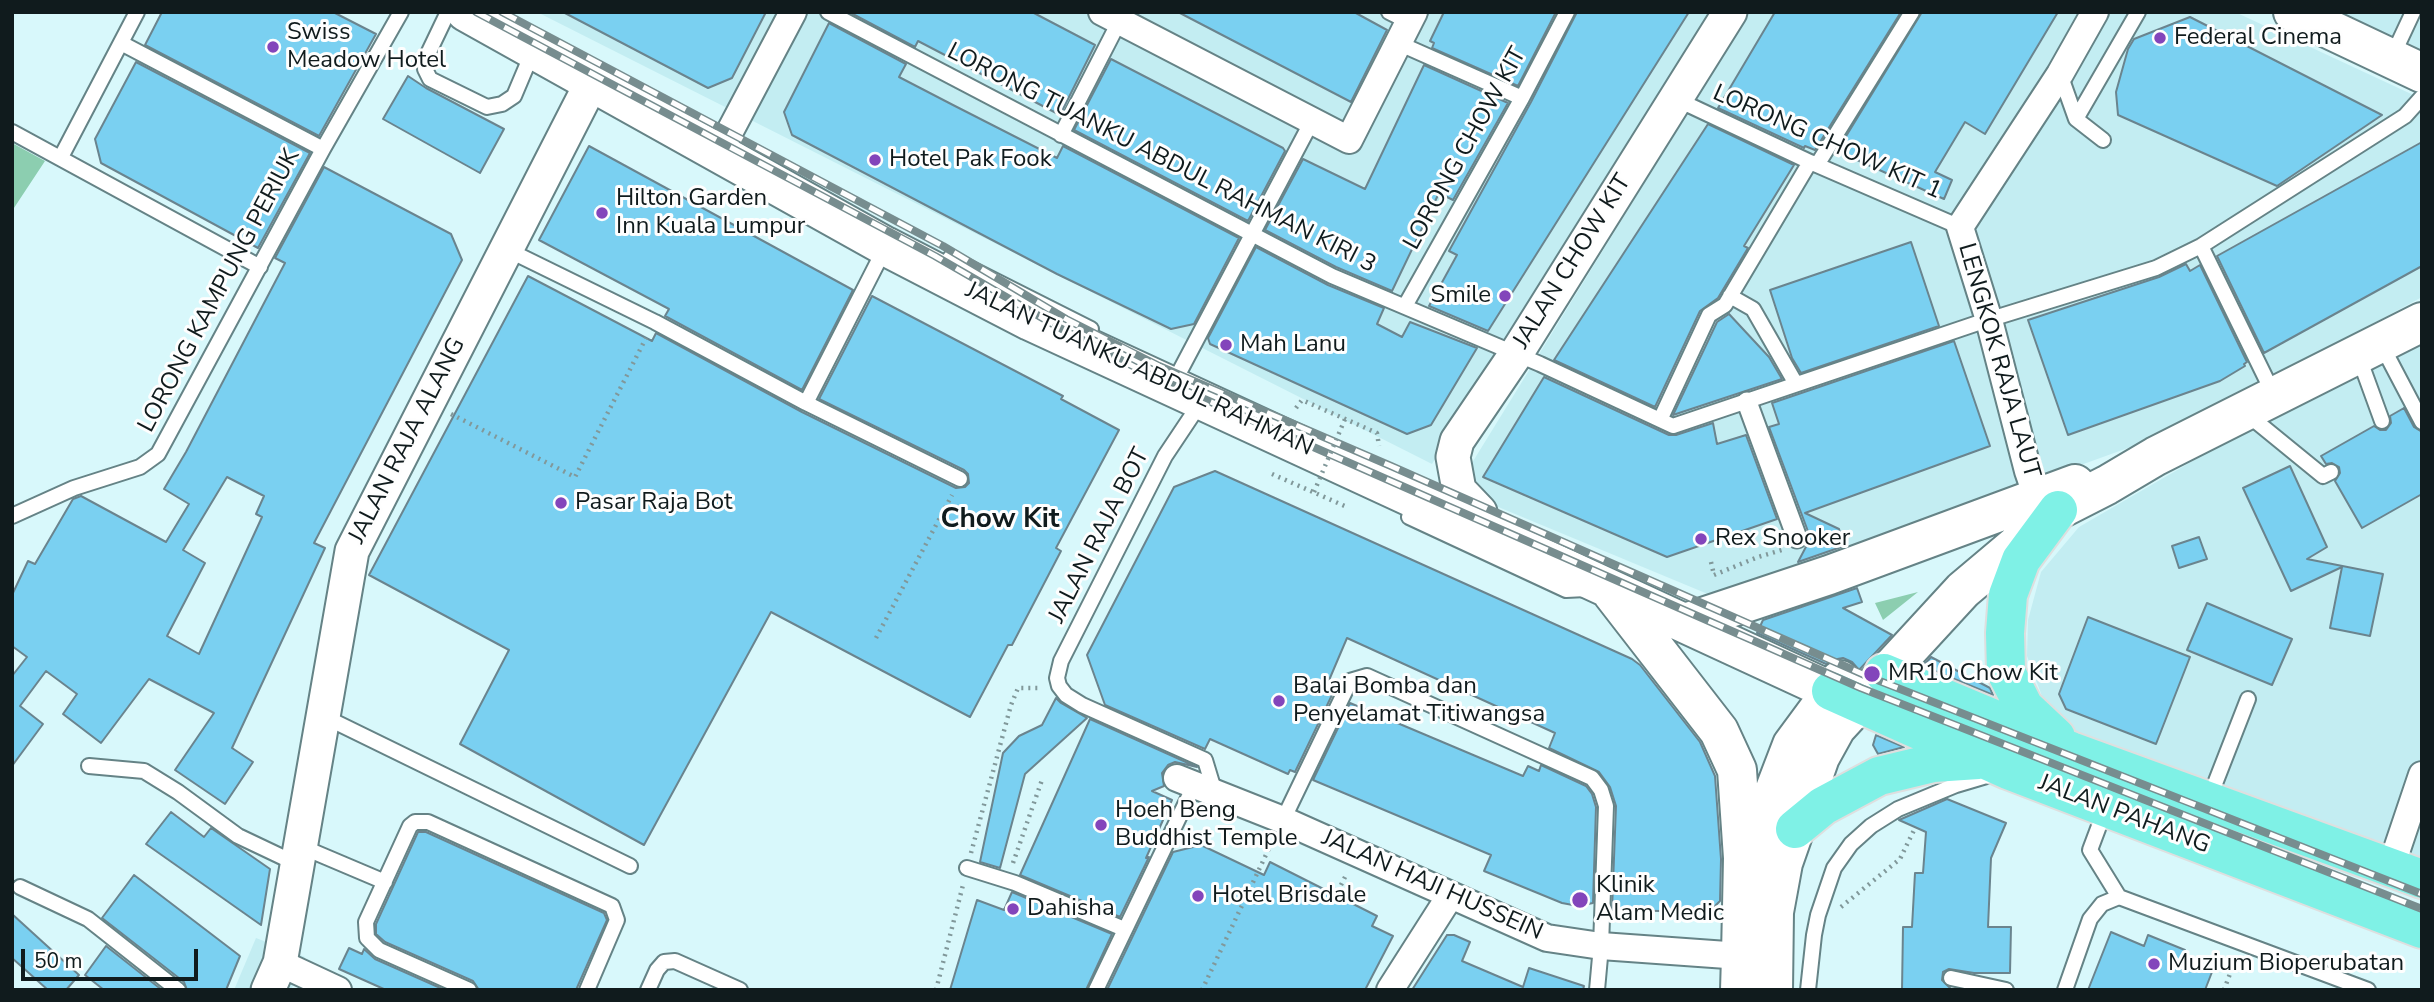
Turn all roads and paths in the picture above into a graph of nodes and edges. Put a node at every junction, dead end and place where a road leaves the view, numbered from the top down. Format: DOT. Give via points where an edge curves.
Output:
graph roads {
  1 [pos="137,12"];
  2 [pos="401,12"];
  3 [pos="448,12"];
  4 [pos="466,12"];
  5 [pos="793,12"];
  6 [pos="828,12"];
  7 [pos="1567,12"];
  8 [pos="1730,12"];
  9 [pos="1912,12"];
  10 [pos="2095,12"];
  11 [pos="2138,12"];
  12 [pos="2293,12"];
  13 [pos="2413,12"];
  14 [pos="1115,15"];
  15 [pos="1402,23"];
  16 [pos="121,43"];
  17 [pos="534,50"];
  18 [pos="2406,65"];
  19 [pos="2060,74"];
  20 [pos="592,82"];
  21 [pos="2422,97"];
  22 [pos="1522,98"];
  23 [pos="1675,99"];
  24 [pos="2076,119"];
  25 [pos="1312,121"];
  26 [pos="12,132"];
  27 [pos="1061,135"];
  28 [pos="2103,140"];
  29 [pos="323,149"];
  30 [pos="61,157"];
  31 [pos="731,159"];
  32 [pos="1813,163"];
  33 [pos="830,198"];
  34 [pos="1960,227"];
  35 [pos="878,235"];
  36 [pos="1252,236"];
  37 [pos="2201,246"];
  38 [pos="506,249"];
  39 [pos="260,267"];
  40 [pos="937,273"];
  41 [pos="1730,296"];
  42 [pos="1405,306"];
  43 [pos="1989,320"];
  44 [pos="654,322"];
  45 [pos="2422,322"];
  46 [pos="1102,334"];
  47 [pos="2369,348"];
  48 [pos="1516,354"];
  49 [pos="1170,383"];
  50 [pos="1796,384"];
  51 [pos="428,402"];
  52 [pos="1746,402"];
  53 [pos="806,403"];
  54 [pos="2259,404"];
  55 [pos="1296,408"];
  56 [pos="1345,419"];
  57 [pos="1660,420"];
  58 [pos="2382,421"];
  59 [pos="2422,422"];
  60 [pos="1379,446"];
  61 [pos="2331,472"];
  62 [pos="1272,474"];
  63 [pos="960,479"];
  64 [pos="1369,487"];
  65 [pos="1314,492"];
  66 [pos="2048,504"];
  67 [pos="1347,507"];
  68 [pos="1480,512"];
  69 [pos="12,516"];
  70 [pos="1792,543"];
  71 [pos="1714,575"];
  72 [pos="1608,588"];
  73 [pos="1670,616"];
  74 [pos="876,638"];
  75 [pos="1884,673"];
  76 [pos="1018,688"];
  77 [pos="1845,698"];
  78 [pos="2248,699"];
  79 [pos="321,716"];
  80 [pos="2071,751"];
  81 [pos="1998,765"];
  82 [pos="89,766"];
  83 [pos="2422,775"];
  84 [pos="1043,777"];
  85 [pos="1196,786"];
  86 [pos="2209,800"];
  87 [pos="2105,809"];
  88 [pos="1283,820"];
  89 [pos="1915,828"];
  90 [pos="1795,829"];
  91 [pos="299,855"];
  92 [pos="630,866"];
  93 [pos="967,868"];
  94 [pos="2406,873"];
  95 [pos="1006,880"];
  96 [pos="385,882"];
  97 [pos="20,887"];
  98 [pos="1450,896"];
  99 [pos="2119,897"];
  100 [pos="1840,908"];
  101 [pos="1124,929"];
  102 [pos="2422,929"];
  103 [pos="2241,942"];
  104 [pos="1601,946"];
  105 [pos="1763,974"];
  106 [pos="274,976"];
  107 [pos="1951,978"];
  108 [pos="1989,988"];
  109 [pos="178,990"];
  110 [pos="338,990"];
  111 [pos="469,990"];
  112 [pos="587,990"];
  113 [pos="648,990"];
  114 [pos="740,990"];
  115 [pos="936,990"];
  116 [pos="1096,990"];
  117 [pos="1202,990"];
  118 [pos="1390,990"];
  119 [pos="1597,990"];
  120 [pos="1808,990"];
  121 [pos="2006,990"];
  122 [pos="2065,990"];
  123 [pos="2224,990"];
  124 [pos="2368,990"];
  1 -- 16 [label="lane"];
  2 -- 29 [label="lane, LORONG KAMPUNG PERIUK"];
  3 -- 17 [label="lane" via="425,69 430,79 487,107 514,96"];
  4 -- 17 [label="main road, JALAN TUANKU ABDUL RAHMAN"];
  5 -- 31 [label="street"];
  6 -- 27 [label="lane, LORONG TUANKU ABDUL RAHMAN KIRI 3"];
  7 -- 22 [label="lane, LORONG CHOW KIT"];
  8 -- 23 [label="street, JALAN CHOW KIT"];
  9 -- 32 [label="lane"];
  10 -- 19 [label="street, LENGKOK RAJA LAUT"];
  11 -- 24 [label="lane"];
  12 -- 18 [label="main road"];
  13 -- 18 [label="lane"];
  14 -- 25 [label="street"];
  14 -- 27 [label="lane"];
  15 -- 22 [label="lane"];
  15 -- 25 [label="street" via="1349,140"];
  16 -- 29 [label="lane"];
  16 -- 30 [label="lane"];
  17 -- 20 [label="main road, JALAN TUANKU ABDUL RAHMAN"];
  19 -- 24 [label="lane"];
  19 -- 34 [label="street, LENGKOK RAJA LAUT"];
  20 -- 31 [label="main road, JALAN TUANKU ABDUL RAHMAN"];
  20 -- 38 [label="street, JALAN RAJA ALANG"];
  21 -- 37 [label="lane" via="2405,116"];
  22 -- 42 [label="lane, LORONG CHOW KIT"];
  23 -- 32 [label="lane, LORONG CHOW KIT 1"];
  23 -- 48 [label="street, JALAN CHOW KIT"];
  24 -- 28 [label="lane"];
  25 -- 36 [label="lane, JALAN RAJA BOT"];
  26 -- 30 [label="lane"];
  27 -- 36 [label="lane, LORONG TUANKU ABDUL RAHMAN KIRI 3"];
  29 -- 39 [label="lane, LORONG KAMPUNG PERIUK"];
  30 -- 39 [label="lane"];
  31 -- 33 [label="lane" via="771,169"];
  31 -- 35 [label="main road, JALAN TUANKU ABDUL RAHMAN"];
  32 -- 34 [label="lane, LORONG CHOW KIT 1"];
  32 -- 41 [label="lane"];
  34 -- 43 [label="street, LENGKOK RAJA LAUT"];
  35 -- 40 [label="main road, JALAN TUANKU ABDUL RAHMAN"];
  35 -- 53 [label="lane"];
  36 -- 42 [label="lane, LORONG TUANKU ABDUL RAHMAN KIRI 3"];
  36 -- 49 [label="lane, JALAN RAJA BOT"];
  37 -- 43 [label="lane" via="2156,268"];
  37 -- 54 [label="lane"];
  38 -- 44 [label="lane"];
  38 -- 51 [label="street, JALAN RAJA ALANG"];
  39 -- 69 [label="lane, LORONG KAMPUNG PERIUK" via="158,454 140,467 74,488"];
  40 -- 46 [label="lane" via="949,258"];
  40 -- 49 [label="main road, JALAN TUANKU ABDUL RAHMAN" via="1030,321"];
  41 -- 50 [label="lane" via="1753,309"];
  41 -- 57 [label="lane" via="1725,306 1709,315"];
  42 -- 48 [label="lane, LORONG TUANKU ABDUL RAHMAN KIRI 3"];
  43 -- 50 [label="lane"];
  43 -- 66 [label="street, LENGKOK RAJA LAUT" via="2028,471"];
  44 -- 51 [label="path" via="575,477"];
  44 -- 53 [label="lane"];
  45 -- 47 [label="main road"];
  47 -- 54 [label="main road"];
  47 -- 58 [label="lane"];
  47 -- 59 [label="lane"];
  48 -- 57 [label="lane, LORONG TUANKU ABDUL RAHMAN KIRI 3"];
  48 -- 68 [label="street, JALAN CHOW KIT" via="1457,441 1453,457 1458,490"];
  49 -- 64 [label="main road, JALAN TUANKU ABDUL RAHMAN"];
  49 -- 85 [label="lane, JALAN RAJA BOT" via="1165,456 1061,661 1057,678 1066,695 1083,705 1205,760"];
  50 -- 52 [label="lane"];
  51 -- 79 [label="street, JALAN RAJA ALANG" via="352,551"];
  52 -- 57 [label="lane" via="1673,426"];
  52 -- 70 [label="street"];
  53 -- 63 [label="lane"];
  54 -- 61 [label="lane" via="2323,476"];
  54 -- 66 [label="main road" via="2107,485"];
  55 -- 56 [label="path" via="1301,400"];
  56 -- 60 [label="path" via="1377,433"];
  56 -- 65 [label="path, bridge"];
  62 -- 65 [label="path"];
  63 -- 74 [label="path"];
  64 -- 68 [label="main road"];
  64 -- 72 [label="main road, JALAN TUANKU ABDUL RAHMAN"];
  65 -- 67 [label="path"];
  66 -- 73 [label="main road" via="1829,575"];
  66 -- 75 [label="main road"];
  66 -- 80 [label="main road" via="2008,596 2006,672 2024,707"];
  68 -- 73 [label="main road" via="1616,575"];
  70 -- 71 [label="path"];
  72 -- 73 [label="main road, JALAN TUANKU ABDUL RAHMAN"];
  72 -- 105 [label="main road" via="1719,731 1737,770 1743,858"];
  73 -- 77 [label="main road, JALAN TUANKU ABDUL RAHMAN"];
  75 -- 77 [label="main road"];
  75 -- 80 [label="main road, JALAN PAHANG"];
  76 -- 93 [label="path"];
  77 -- 81 [label="main road, JALAN PAHANG"];
  77 -- 90 [label="main road"];
  77 -- 105 [label="main road" via="1792,746 1767,810 1755,853"];
  78 -- 86 [label="lane"];
  79 -- 91 [label="street, JALAN RAJA ALANG"];
  79 -- 92 [label="lane"];
  80 -- 86 [label="main road, JALAN PAHANG"];
  81 -- 87 [label="main road, JALAN PAHANG"];
  81 -- 90 [label="main road" via="1933,763 1880,776 1823,806"];
  81 -- 120 [label="lane" via="1898,809 1851,844 1834,868 1818,915"];
  82 -- 91 [label="lane" via="144,771 238,836"];
  83 -- 94 [label="street"];
  84 -- 95 [label="path"];
  85 -- 88 [label="street, JALAN HAJI HUSSEIN"];
  85 -- 101 [label="lane"];
  86 -- 94 [label="main road, JALAN PAHANG"];
  87 -- 99 [label="lane" via="2090,850"];
  87 -- 102 [label="main road, JALAN PAHANG"];
  88 -- 98 [label="street, JALAN HAJI HUSSEIN"];
  88 -- 104 [label="lane" via="1350,681 1367,676 1393,686 1592,778 1606,806"];
  88 -- 117 [label="path"];
  89 -- 100 [label="path" via="1900,859"];
  90 -- 105 [label="main road" via="1780,875"];
  91 -- 96 [label="lane"];
  91 -- 106 [label="street, JALAN RAJA ALANG"];
  93 -- 95 [label="lane"];
  93 -- 115 [label="path"];
  95 -- 101 [label="lane"];
  96 -- 111 [label="lane" via="366,922 374,946"];
  96 -- 112 [label="lane" via="410,826 423,820 612,906 617,920"];
  97 -- 109 [label="lane" via="88,919"];
  98 -- 104 [label="street, JALAN HAJI HUSSEIN" via="1547,938"];
  98 -- 118 [label="street"];
  99 -- 103 [label="lane"];
  99 -- 122 [label="lane" via="2102,904 2090,919"];
  101 -- 116 [label="lane"];
  103 -- 123 [label="path"];
  103 -- 124 [label="lane"];
  104 -- 105 [label="street, JALAN HAJI HUSSEIN"];
  104 -- 119 [label="lane"];
  106 -- 110 [label="street"];
  107 -- 108 [label="lane"];
  108 -- 121 [label="lane"];
  113 -- 114 [label="lane" via="664,962 675,961"];
}
